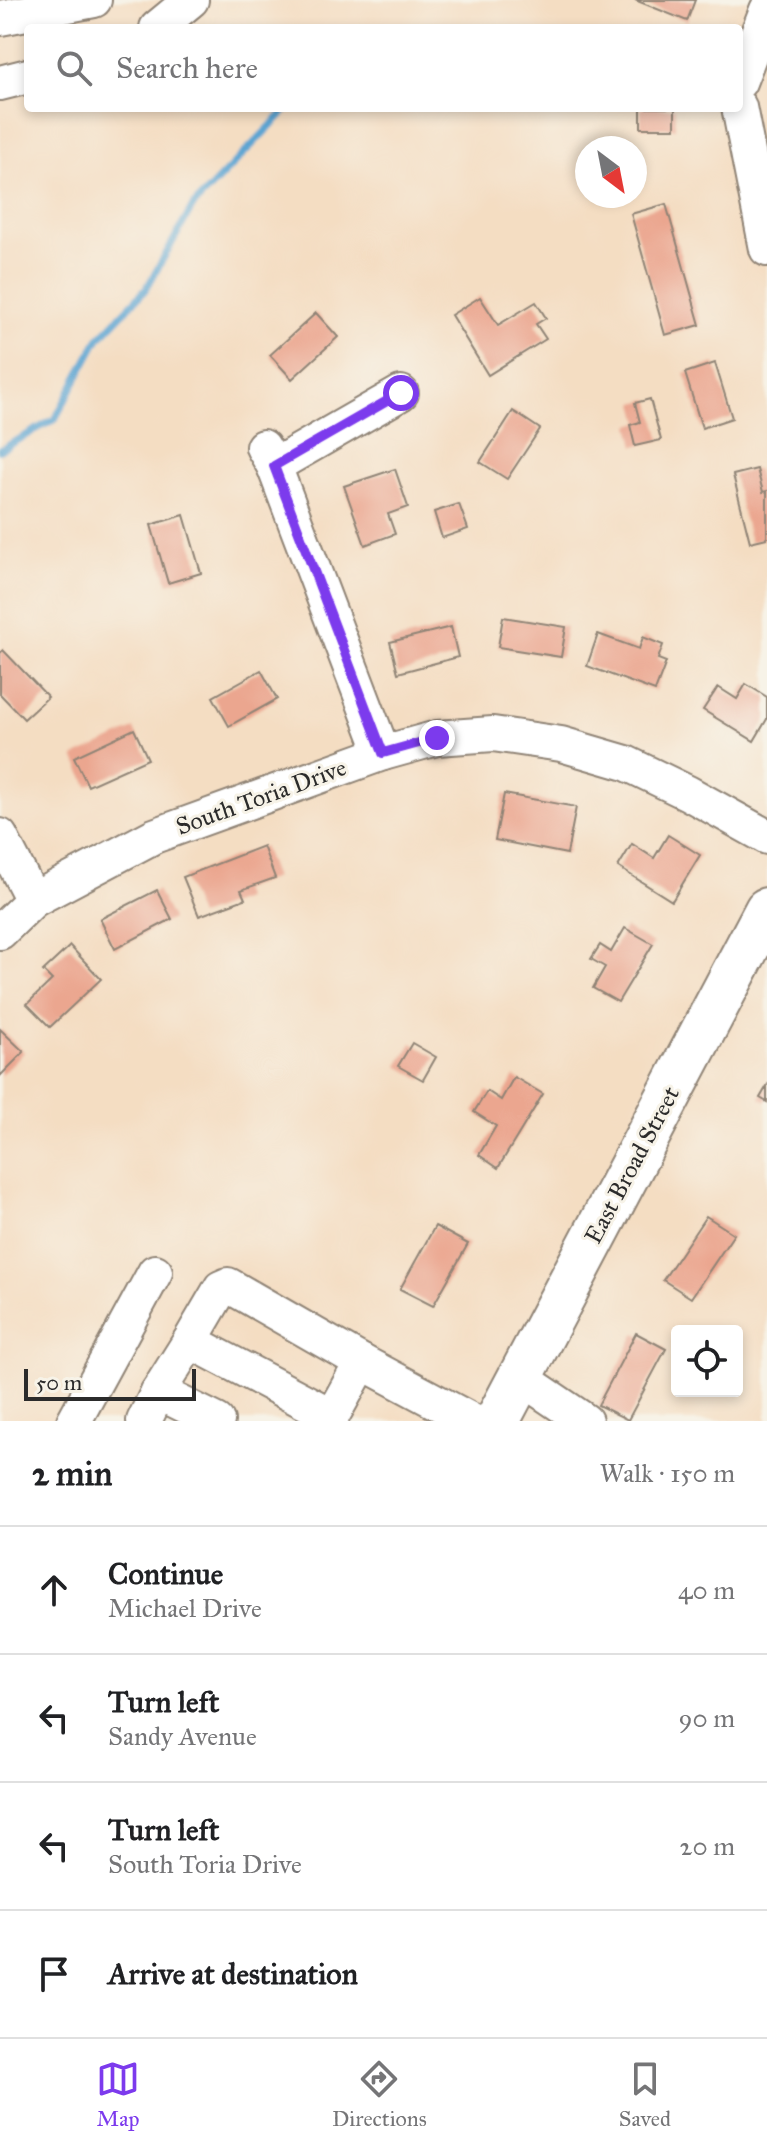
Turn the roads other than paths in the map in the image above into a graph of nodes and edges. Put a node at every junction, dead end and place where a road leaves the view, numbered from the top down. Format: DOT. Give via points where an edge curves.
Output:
graph roads {
  1 [pos="94,0"];
  2 [pos="191,0"];
  3 [pos="767,10"];
  4 [pos="0,18"];
  5 [pos="162,24"];
  6 [pos="743,72"];
  7 [pos="24,77"];
  8 [pos="0,83"];
  9 [pos="740,112"];
  10 [pos="767,249"];
  11 [pos="401,393"];
  12 [pos="383,753"];
  13 [pos="0,836"];
  14 [pos="767,837"];
  15 [pos="33,900"];
  16 [pos="767,910"];
  17 [pos="0,932"];
  18 [pos="155,1272"];
  19 [pos="190,1341"];
  20 [pos="362,1362"];
  21 [pos="520,1377"];
  22 [pos="151,1406"];
  23 [pos="331,1419"];
  24 [pos="74,1421"];
  25 [pos="217,1421"];
  26 [pos="472,1421"];
  27 [pos="497,1421"];
  28 [pos="585,1421"];
  1 -- 4 [label="street"];
  2 -- 5 [label="street"];
  3 -- 6 [label="street"];
  7 -- 8 [label="street"];
  9 -- 10 [label="street"];
  11 -- 12 [label="street" via="269,456"];
  12 -- 14 [label="street, South Toria Drive" via="437,738 493,734 561,744 626,763"];
  12 -- 15 [label="street, South Toria Drive" via="154,836"];
  13 -- 15 [label="street"];
  15 -- 17 [label="street, South Toria Drive"];
  16 -- 21 [label="main road, East Broad Street"];
  18 -- 24 [label="street"];
  19 -- 20 [label="street" via="221,1288 228,1285"];
  19 -- 22 [label="street"];
  19 -- 23 [label="street"];
  20 -- 23 [label="street"];
  20 -- 26 [label="street"];
  21 -- 27 [label="main road, East Broad Street"];
  21 -- 28 [label="street"];
  22 -- 25 [label="street"];
}
